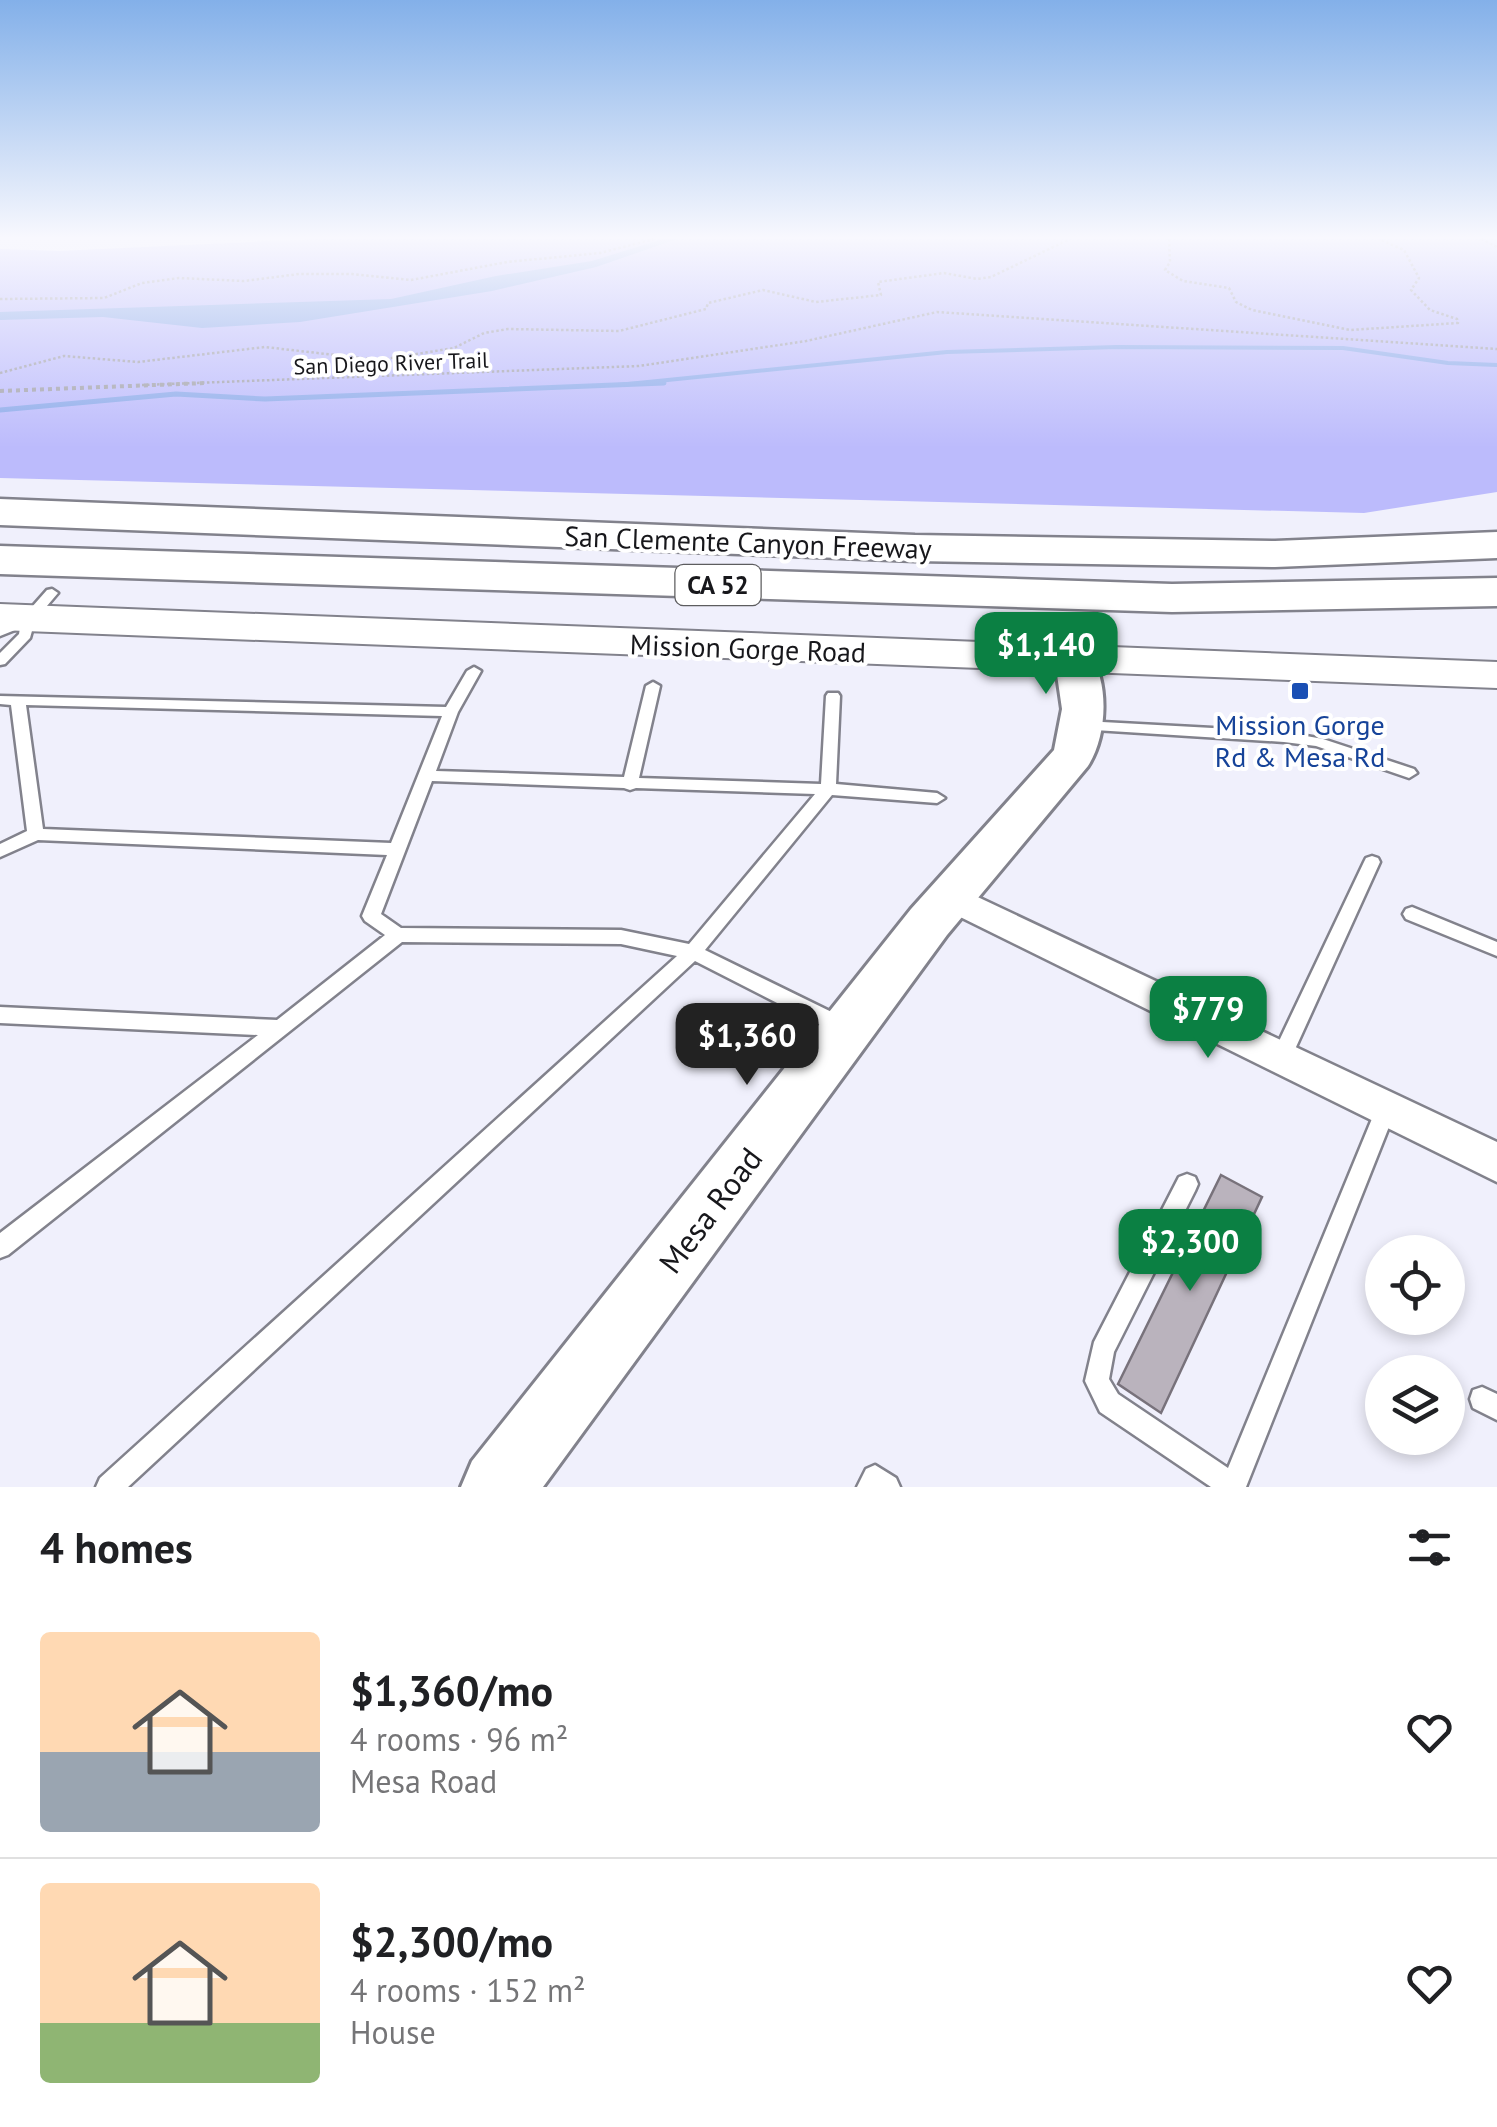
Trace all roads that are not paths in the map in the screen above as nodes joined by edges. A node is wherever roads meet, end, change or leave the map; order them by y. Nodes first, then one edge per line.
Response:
1 (0, 512) edge
2 (1497, 520) edge
3 (1497, 545) edge
4 (1183, 553) junction
5 (0, 560) edge
6 (1497, 592) edge
7 (1343, 598) junction
8 (1497, 610) edge
9 (16, 611) edge
10 (1072, 647) junction
11 (1497, 647) edge
12 (0, 661) edge
13 (474, 672) dead end
14 (1497, 675) edge
15 (653, 686) dead end
16 (833, 696) dead end
17 (9, 700) edge
18 (451, 712) junction
19 (1084, 726) junction
20 (1409, 774) dead end
21 (428, 776) junction
22 (630, 785) junction
23 (828, 788) junction
24 (937, 798) dead end
25 (36, 834) junction
26 (395, 849) junction
27 (0, 850) edge
28 (1372, 862) dead end
29 (950, 896) junction
30 (1412, 914) dead end
31 (398, 935) junction
32 (1497, 949) edge
33 (693, 952) junction
34 (0, 1015) edge
35 (281, 1028) junction
36 (847, 1029) junction
37 (1281, 1058) junction
38 (1386, 1109) junction
39 (1497, 1163) edge
40 (1187, 1184) dead end
41 (0, 1246) edge
42 (109, 1487) edge
43 (498, 1487) edge

1 - 4 highway, San Clemente Canyon Freeway / CA 52
2 - 4 highway
3 - 4 highway, San Clemente Canyon Freeway / CA 52
5 - 7 highway, San Clemente Canyon Freeway / CA 52
6 - 7 highway, San Clemente Canyon Freeway / CA 52
7 - 8 highway
9 - 10 main road, Mission Gorge Road
9 - 12 lane
10 - 11 main road, Mission Gorge Road
10 - 14 main road, Mission Gorge Road
10 - 19 street
13 - 18 lane
15 - 22 lane
16 - 23 lane
17 - 18 lane
17 - 25 lane
18 - 21 lane
19 - 20 lane
19 - 29 street, Mesa Road
21 - 22 lane
21 - 26 lane
22 - 23 lane
23 - 24 lane
23 - 33 lane
25 - 26 lane
25 - 27 lane
26 - 31 lane
28 - 37 lane
29 - 36 street, Mesa Road
29 - 37 street
30 - 32 lane
31 - 33 lane
31 - 35 lane
33 - 36 lane
33 - 42 lane
34 - 35 lane
35 - 41 lane
36 - 43 street, Mesa Road
37 - 38 street
38 - 39 street
38 - 40 lane

